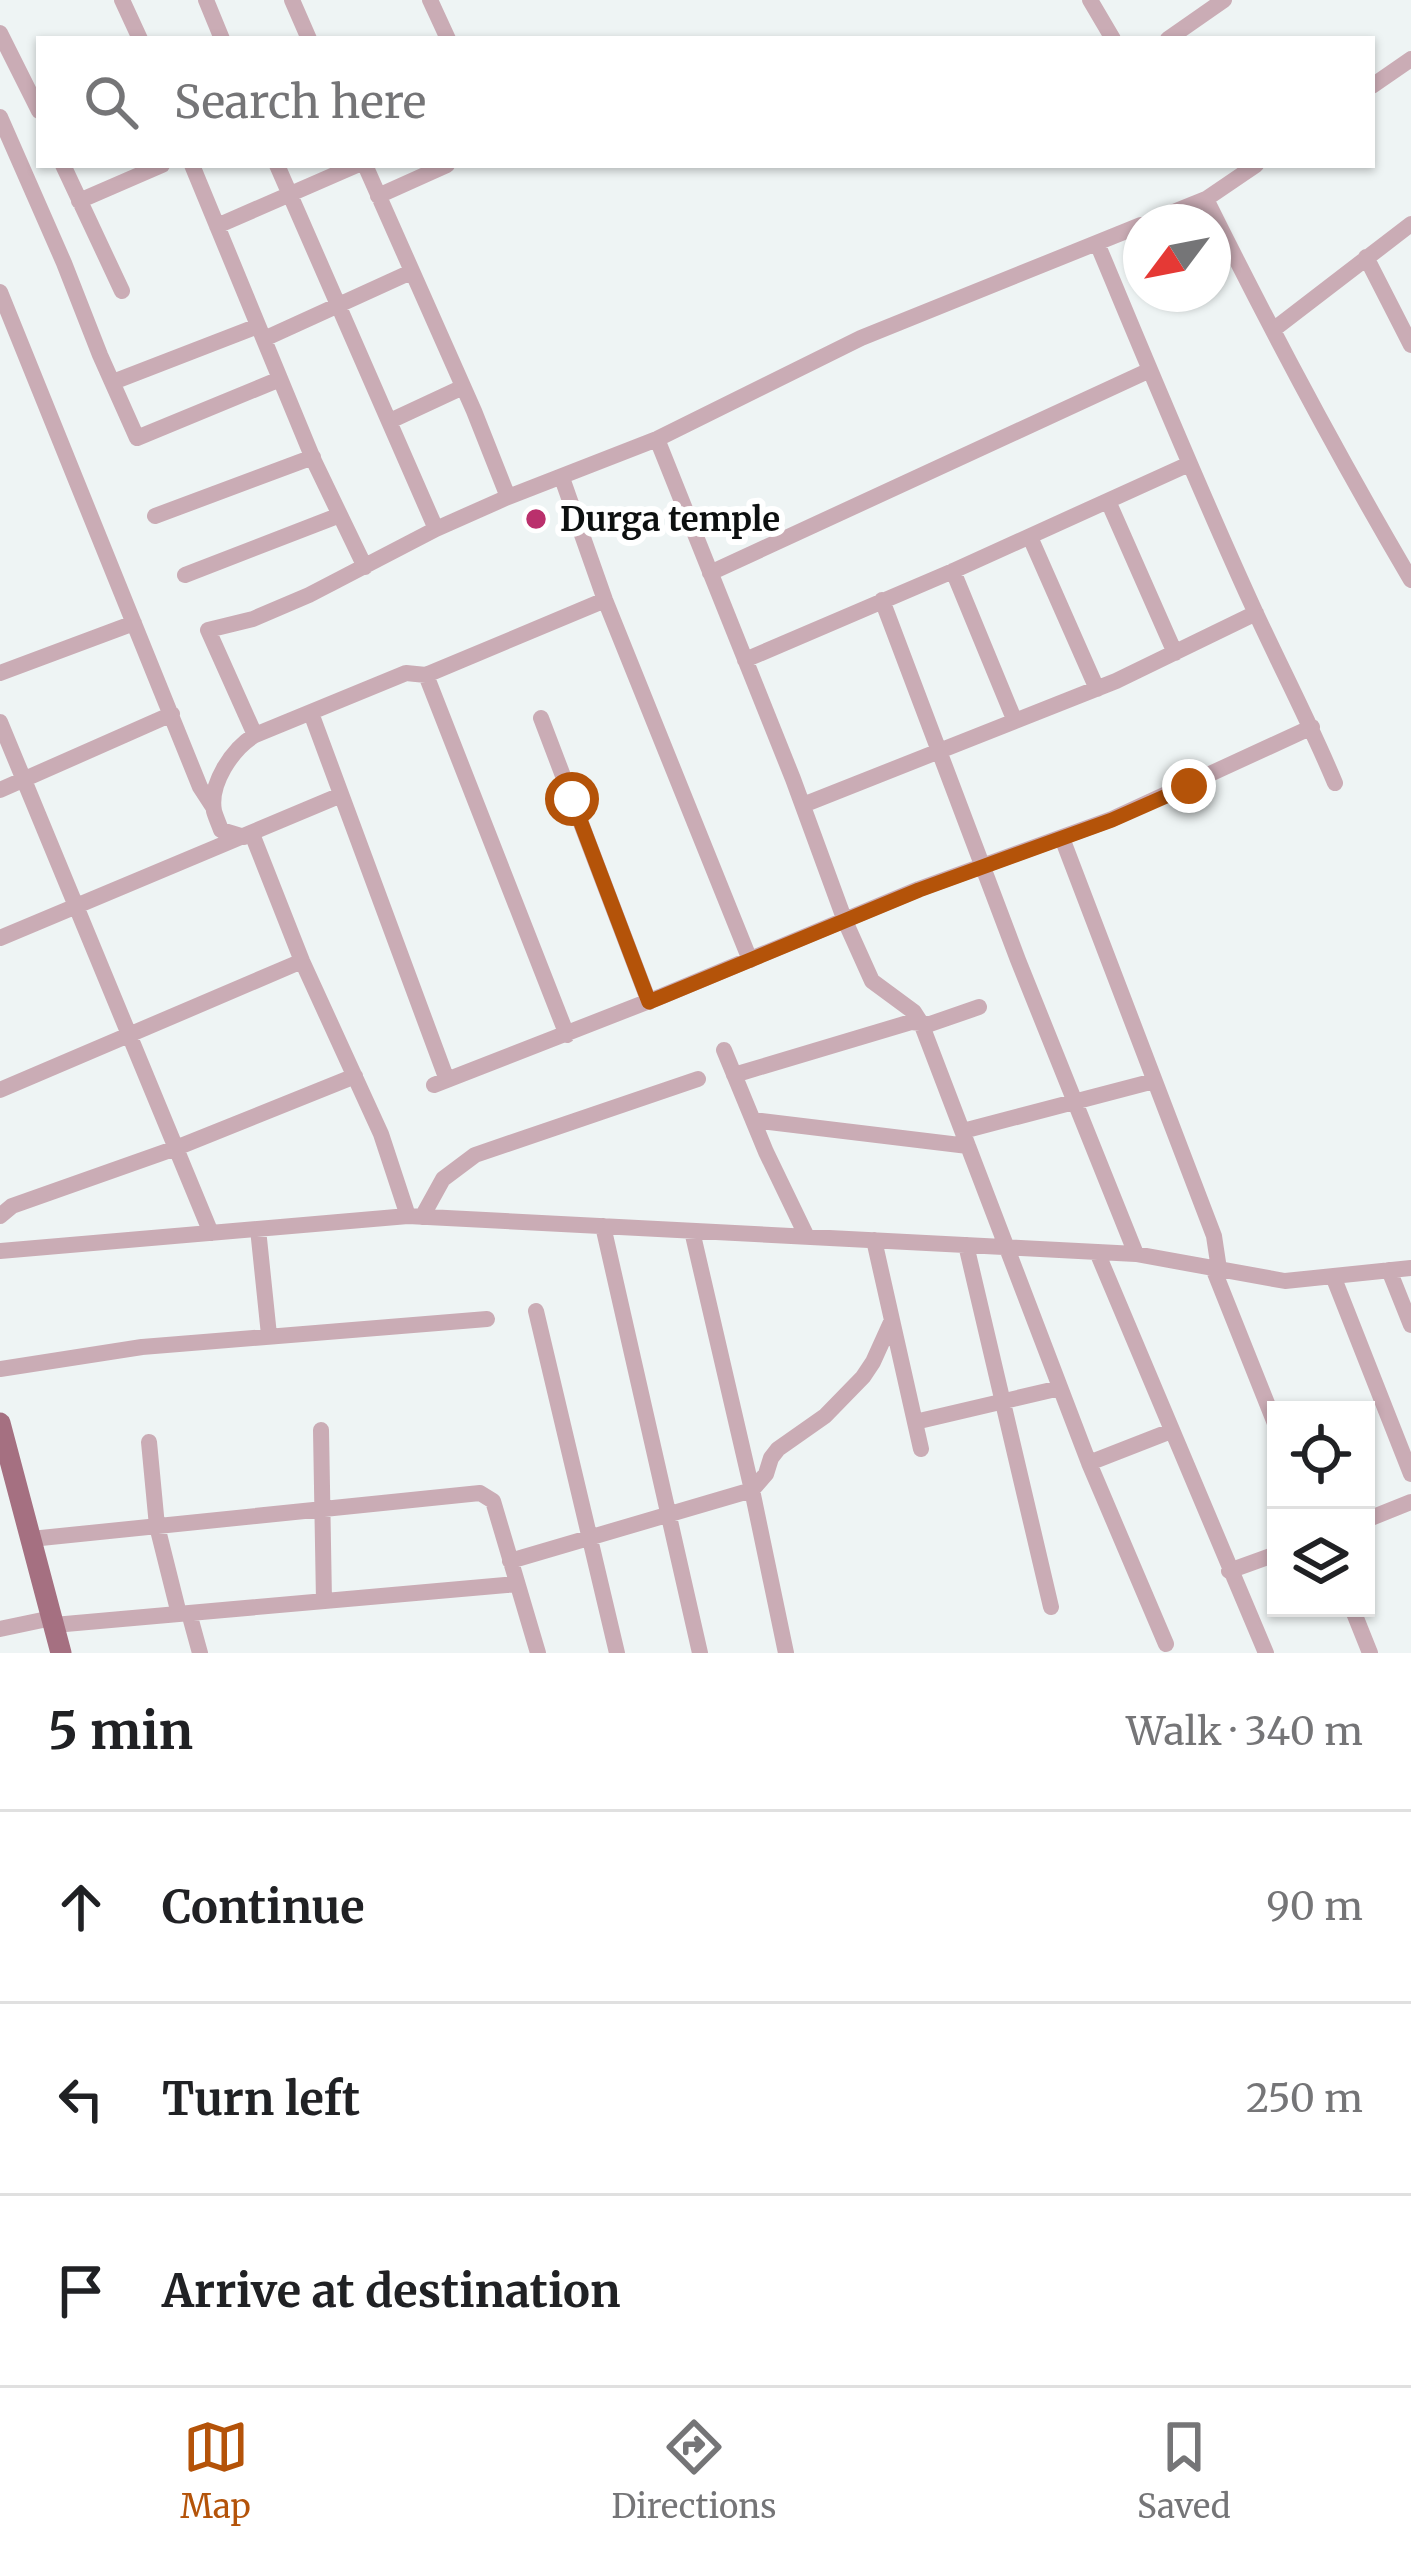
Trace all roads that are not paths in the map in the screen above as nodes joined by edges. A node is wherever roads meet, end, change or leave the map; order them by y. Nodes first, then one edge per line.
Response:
1 (206, 0) edge
2 (292, 0) edge
3 (430, 0) edge
4 (1090, 0) edge
5 (128, 2) edge
6 (1218, 2) edge
7 (0, 34) edge
8 (139, 36) edge
9 (221, 36) edge
10 (308, 36) edge
11 (447, 36) edge
12 (1111, 36) edge
13 (1172, 36) edge
14 (1411, 59) edge
15 (1375, 84) edge
16 (36, 105) edge
17 (0, 117) edge
18 (64, 168) edge
19 (155, 168) edge
20 (193, 168) edge
21 (278, 168) edge
22 (354, 168) edge
23 (363, 168) edge
24 (440, 168) edge
25 (1252, 168) edge
26 (290, 195) junction
27 (378, 196) junction
28 (1206, 199) junction
29 (79, 202) junction
30 (1194, 204) edge
31 (1411, 224) edge
32 (217, 226) junction
33 (1123, 233) edge
34 (1096, 243) junction
35 (1366, 257) junction
36 (411, 272) junction
37 (122, 291) dead end
38 (0, 292) edge
39 (339, 306) junction
40 (1273, 330) junction
41 (261, 333) junction
42 (1411, 343) edge
43 (1150, 370) junction
44 (280, 379) junction
45 (113, 382) junction
46 (463, 387) junction
47 (389, 421) junction
48 (658, 439) junction
49 (313, 457) junction
50 (1189, 464) junction
51 (562, 478) junction
52 (508, 497) junction
53 (1108, 502) junction
54 (340, 515) junction
55 (155, 516) dead end
56 (436, 529) junction
57 (1030, 537) junction
58 (365, 567) junction
59 (953, 572) junction
60 (710, 573) junction
61 (185, 575) dead end
62 (1411, 580) edge
63 (604, 600) junction
64 (882, 600) junction
65 (1256, 614) junction
66 (134, 623) junction
67 (1175, 653) junction
68 (745, 660) junction
69 (0, 673) edge
70 (426, 675) junction
71 (1096, 688) junction
72 (311, 713) junction
73 (172, 714) junction
74 (541, 718) dead end
75 (1014, 719) junction
76 (0, 722) edge
77 (1312, 728) junction
78 (255, 736) junction
79 (938, 750) junction
80 (24, 780) junction
81 (1335, 782) dead end
82 (0, 790) edge
83 (341, 795) junction
84 (802, 805) junction
85 (213, 807) junction
86 (248, 835) junction
87 (1062, 838) junction
88 (982, 867) junction
89 (76, 905) junction
90 (845, 921) junction
91 (0, 938) edge
92 (750, 960) junction
93 (302, 961) junction
94 (649, 1002) junction
95 (979, 1007) dead end
96 (921, 1023) junction
97 (130, 1033) junction
98 (567, 1035) junction
99 (724, 1051) dead end
100 (734, 1075) junction
101 (356, 1076) junction
102 (698, 1079) dead end
103 (1154, 1081) junction
104 (0, 1090) edge
105 (1075, 1100) junction
106 (753, 1120) junction
107 (966, 1138) junction
108 (176, 1148) junction
109 (0, 1216) edge
110 (415, 1217) junction
111 (603, 1226) junction
112 (258, 1229) junction
113 (692, 1231) junction
114 (211, 1233) junction
115 (808, 1237) junction
116 (874, 1240) junction
117 (966, 1245) junction
118 (1005, 1247) junction
119 (0, 1251) edge
120 (1097, 1252) junction
121 (1136, 1254) junction
122 (1411, 1268) edge
123 (1216, 1269) junction
124 (1388, 1270) junction
125 (1333, 1276) junction
126 (536, 1311) dead end
127 (487, 1318) dead end
128 (892, 1320) junction
129 (1411, 1324) edge
130 (269, 1335) junction
131 (0, 1369) edge
132 (1060, 1388) junction
133 (1267, 1402) edge
134 (1003, 1403) junction
135 (915, 1422) junction
136 (0, 1423) edge
137 (321, 1430) dead end
138 (1172, 1431) junction
139 (149, 1442) dead end
140 (921, 1449) dead end
141 (1089, 1463) junction
142 (1411, 1474) edge
143 (752, 1490) junction
144 (1411, 1502) edge
145 (323, 1509) junction
146 (669, 1514) junction
147 (1375, 1516) edge
148 (157, 1526) junction
149 (589, 1536) junction
150 (31, 1539) junction
151 (1267, 1557) edge
152 (510, 1561) junction
153 (1229, 1571) junction
154 (517, 1584) junction
155 (324, 1601) junction
156 (1051, 1607) dead end
157 (184, 1614) junction
158 (1356, 1617) edge
159 (53, 1622) junction
160 (0, 1629) edge
161 (1166, 1644) dead end
162 (61, 1653) edge
163 (200, 1653) edge
164 (538, 1653) edge
165 (617, 1653) edge
166 (700, 1653) edge
167 (786, 1653) edge
168 (1266, 1653) edge
169 (1370, 1653) edge

1 - 9 street
2 - 10 street
3 - 11 street
4 - 12 street
5 - 8 street
6 - 13 street
7 - 16 street
14 - 15 street
17 - 45 street
18 - 29 street
19 - 29 street
20 - 32 street
21 - 26 street
22 - 26 street
23 - 27 street
24 - 27 street
25 - 28 street
26 - 32 street
26 - 39 street
27 - 36 street
28 - 30 street
28 - 40 street
29 - 37 street
31 - 35 street
32 - 41 street
33 - 34 street
34 - 43 street
34 - 48 street
35 - 40 street
35 - 42 street
36 - 39 street
36 - 46 street
38 - 66 street
39 - 41 street
39 - 47 street
40 - 62 street
41 - 44 street
41 - 45 street
43 - 50 street
43 - 60 street
44 - 45 street
44 - 49 street
46 - 47 street
46 - 52 street
47 - 56 street
48 - 51 street
48 - 60 street
49 - 54 street
49 - 55 street
50 - 53 street
50 - 65 street
51 - 52 street
51 - 63 street
52 - 56 street
53 - 57 street
53 - 67 street
54 - 58 street
54 - 61 street
56 - 58 street
57 - 59 street
57 - 71 street
58 - 78 street
59 - 64 street
59 - 75 street
60 - 68 street
63 - 70 street
63 - 92 street
64 - 68 street
64 - 79 street
65 - 67 street
65 - 77 street
66 - 69 street
66 - 73 street
67 - 71 street
68 - 84 street
70 - 72 street
70 - 98 street
71 - 75 street
72 - 78 street
72 - 83 street
73 - 80 street
73 - 85 street
74 - 94 street
75 - 79 street
76 - 80 street
77 - 81 street
77 - 87 street
78 - 85 street
79 - 84 street
79 - 88 street
80 - 82 street
80 - 89 street
83 - 86 street
83 - 98 street
84 - 90 street
85 - 86 street
86 - 89 street
86 - 93 street
87 - 88 street
87 - 103 street
88 - 90 street
88 - 105 street
89 - 91 street
89 - 97 street
90 - 92 street
90 - 96 street
92 - 94 street
93 - 97 street
93 - 101 street
94 - 98 street
95 - 96 street
96 - 100 street
96 - 107 street
97 - 104 street
97 - 108 street
99 - 100 street
100 - 106 street
101 - 108 street
101 - 110 street
102 - 110 street
103 - 105 street
103 - 123 street
105 - 107 street
105 - 121 street
106 - 107 street
106 - 115 street
107 - 118 street
108 - 109 street
108 - 114 street
110 - 111 street
110 - 112 street
111 - 113 street
111 - 146 street
112 - 114 street
112 - 130 street
113 - 115 street
113 - 143 street
114 - 119 street
115 - 116 street
116 - 117 street
116 - 128 street
117 - 118 street
117 - 134 street
118 - 120 street
118 - 132 street
120 - 121 street
120 - 138 street
121 - 123 street
122 - 124 street
123 - 125 street
123 - 133 street
124 - 125 street
124 - 129 street
125 - 142 street
126 - 149 street
127 - 130 street
128 - 135 street
128 - 143 street
130 - 131 street
132 - 134 street
132 - 141 street
134 - 135 street
134 - 156 street
135 - 140 street
136 - 150 main road
137 - 145 street
138 - 141 street
138 - 153 street
139 - 148 street
141 - 161 street
143 - 146 street
143 - 167 street
144 - 147 street
145 - 148 street
145 - 152 street
145 - 155 street
146 - 149 street
146 - 166 street
148 - 150 street
148 - 157 street
149 - 152 street
149 - 165 street
150 - 159 main road
151 - 153 street
152 - 154 street
153 - 168 street
154 - 155 street
154 - 164 street
155 - 157 street
157 - 159 street
157 - 163 street
158 - 169 street
159 - 160 street
159 - 162 main road

